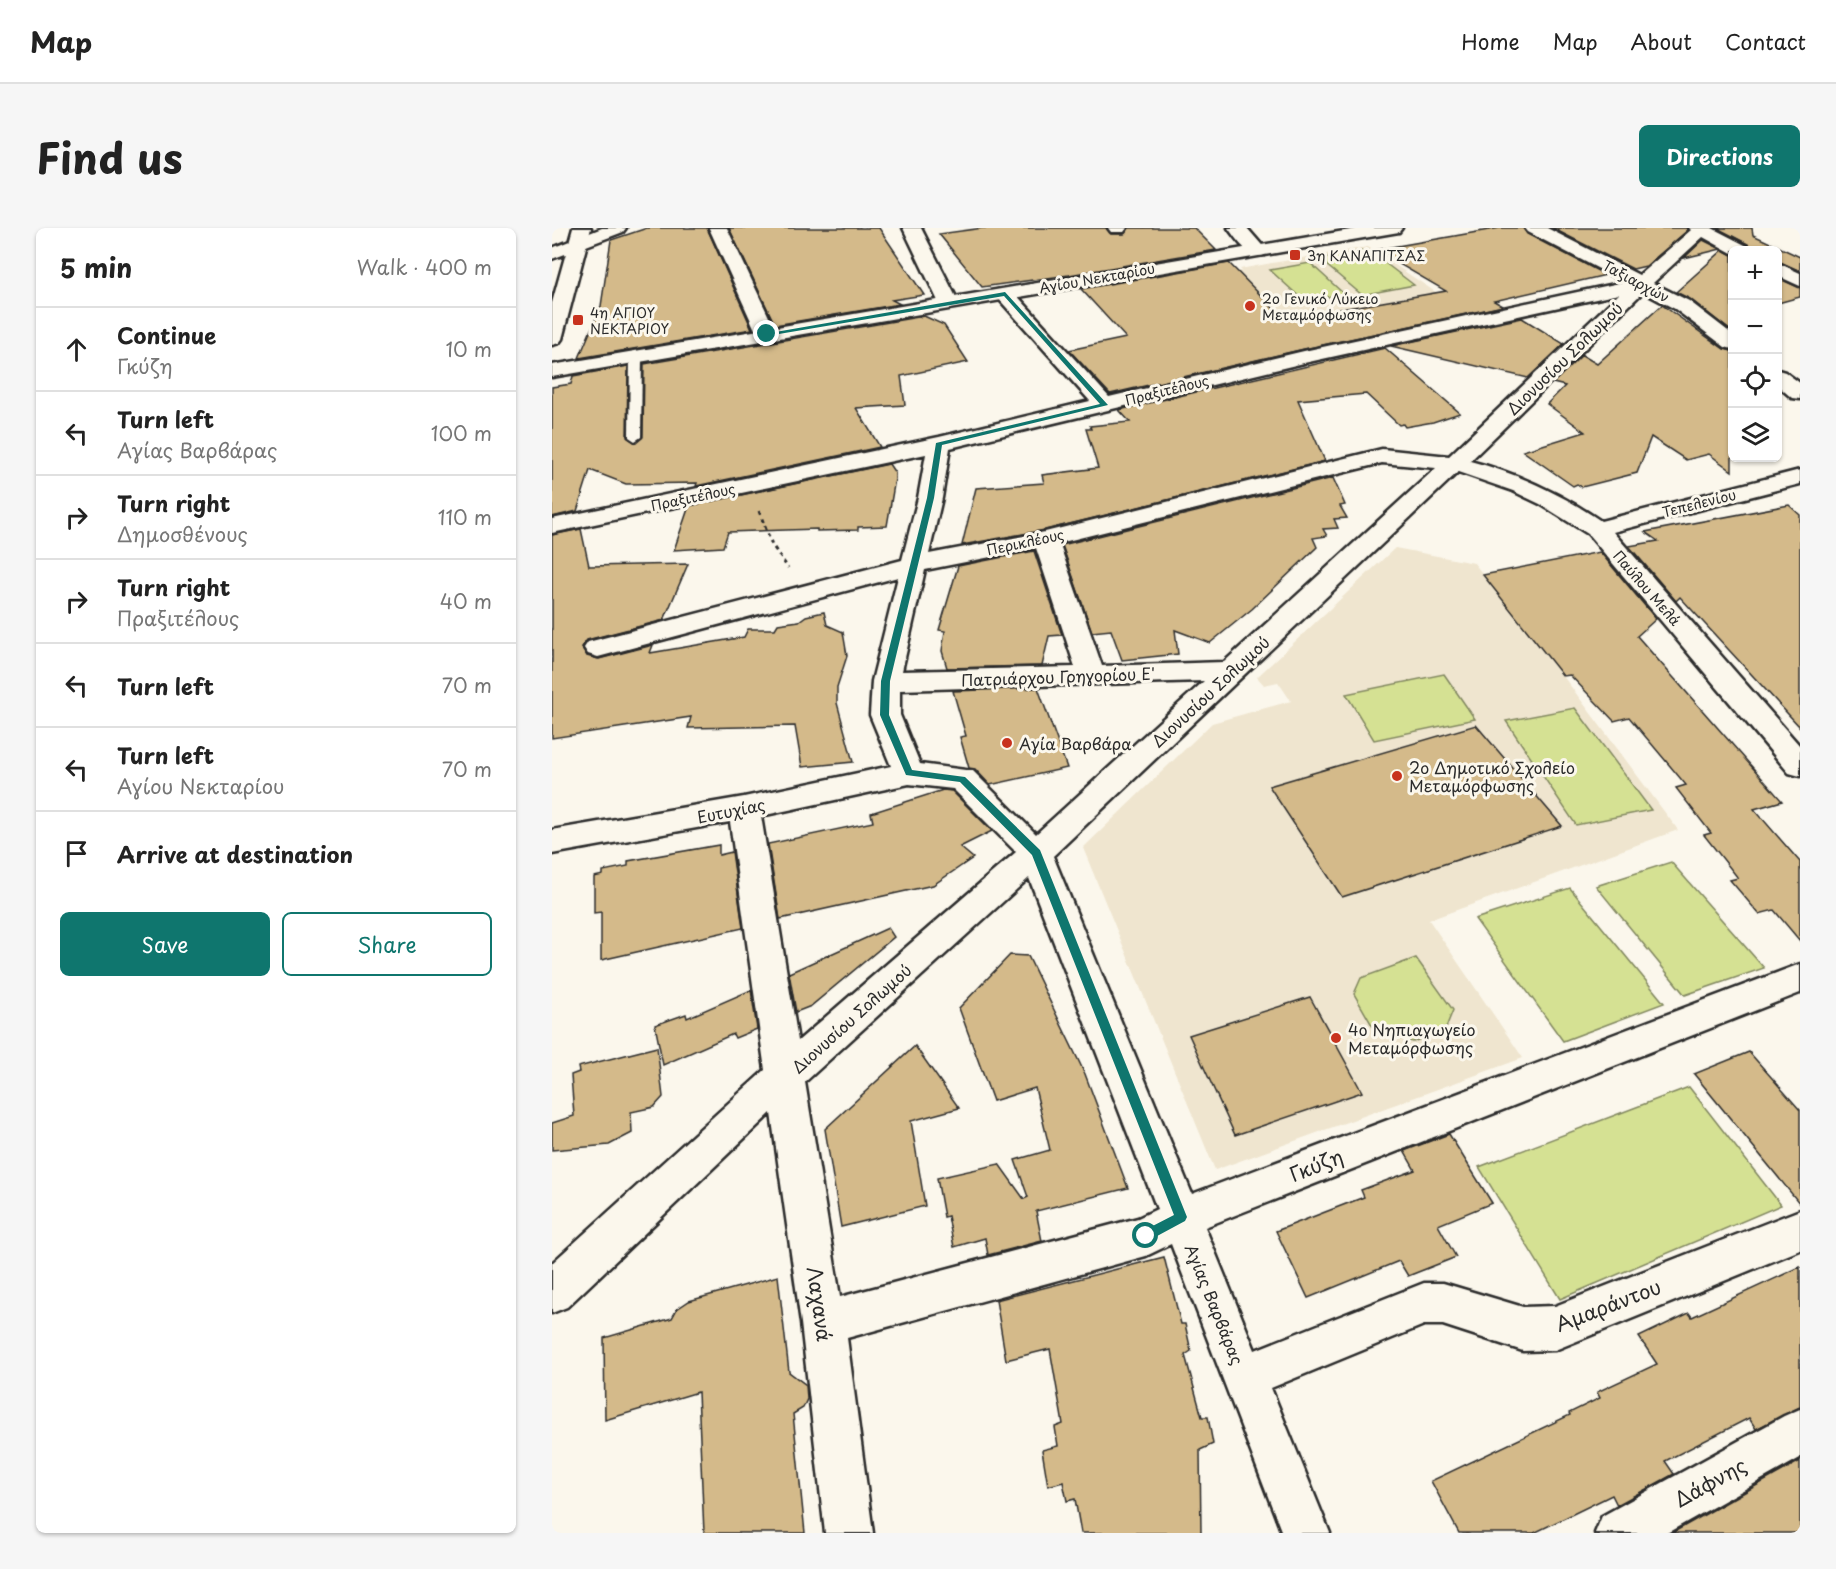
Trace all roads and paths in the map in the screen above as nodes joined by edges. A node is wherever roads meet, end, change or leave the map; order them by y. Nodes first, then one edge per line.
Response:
1 (617, 228) edge
2 (718, 228) edge
3 (912, 228) edge
4 (1237, 228) edge
5 (1393, 228) edge
6 (1534, 228) edge
7 (1701, 229) edge
8 (580, 236) edge
9 (1733, 246) edge
10 (1258, 251) junction
11 (552, 254) edge
12 (1782, 271) edge
13 (1800, 280) edge
14 (1641, 284) junction
15 (1005, 294) junction
16 (950, 303) junction
17 (767, 334) junction
18 (552, 339) edge
19 (1728, 340) edge
20 (636, 356) junction
21 (552, 371) edge
22 (1782, 379) edge
23 (1800, 393) edge
24 (1105, 405) junction
25 (635, 437) dead end
26 (939, 444) junction
27 (1455, 463) junction
28 (1800, 477) edge
29 (748, 485) junction
30 (552, 525) edge
31 (1597, 529) junction
32 (1045, 539) junction
33 (913, 565) junction
34 (806, 594) junction
35 (598, 648) dead end
36 (1231, 671) junction
37 (1091, 674) junction
38 (886, 681) junction
39 (1800, 766) edge
40 (909, 773) junction
41 (744, 808) junction
42 (552, 842) edge
43 (1036, 853) junction
44 (1800, 978) edge
45 (785, 1076) junction
46 (1181, 1217) junction
47 (1800, 1230) edge
48 (552, 1292) edge
49 (823, 1323) junction
50 (1244, 1377) junction
51 (1800, 1432) edge
52 (849, 1533) edge
53 (1306, 1533) edge
54 (1619, 1533) edge

1 - 8 street
2 - 17 street
3 - 16 street
4 - 10 street
5 - 10 street, Αγίου Νεκταρίου
6 - 14 street, Ταξιαρχών
7 - 9 street
7 - 14 street, Διονυσίου Σολωμού
8 - 11 street
8 - 18 street
10 - 15 street, Αγίου Νεκταρίου
12 - 13 street
14 - 19 street, Ταξιαρχών
14 - 24 street, Πραξιτέλους
14 - 27 street, Διονυσίου Σολωμού
15 - 16 street, Αγίου Νεκταρίου
15 - 24 street
16 - 17 street, Αγίου Νεκταρίου
17 - 20 street, Αγίου Νεκταρίου
20 - 21 street, Αγίου Νεκταρίου
20 - 25 lane
22 - 23 street
24 - 26 street, Πραξιτέλους
26 - 29 street, Πραξιτέλους
26 - 33 street
27 - 31 street, Παύλου Μελά
27 - 32 street, Περικλέους
27 - 36 street, Διονυσίου Σολωμού
28 - 31 street, Τεπελενίου
29 - 30 street, Πραξιτέλους
29 - 34 path
31 - 39 street, Παύλου Μελά
32 - 33 street, Περικλέους
32 - 37 street
33 - 34 street, Περικλέους
33 - 38 street
34 - 35 street, Περικλέους
36 - 37 street, Πατριάρχου Γρηγορίου Ε'
36 - 43 street, Διονυσίου Σολωμού
37 - 38 street, Πατριάρχου Γρηγορίου Ε'
38 - 40 street
40 - 41 street, Ευτυχίας
40 - 43 street, Αγίας Βαρβάρας
41 - 42 street, Ευτυχίας
41 - 45 street, Λαχανά
43 - 45 street, Διονυσίου Σολωμού
43 - 46 street, Αγίας Βαρβάρας
44 - 46 street, Γκύζη
45 - 48 street, Διονυσίου Σολωμού
45 - 49 street, Λαχανά
46 - 49 street, Γκύζη
46 - 50 street, Αγίας Βαρβάρας
47 - 50 street, Αμαράντου
49 - 52 street, Λαχανά
50 - 53 street, Αγίας Βαρβάρας
51 - 54 street, Δάφνης

